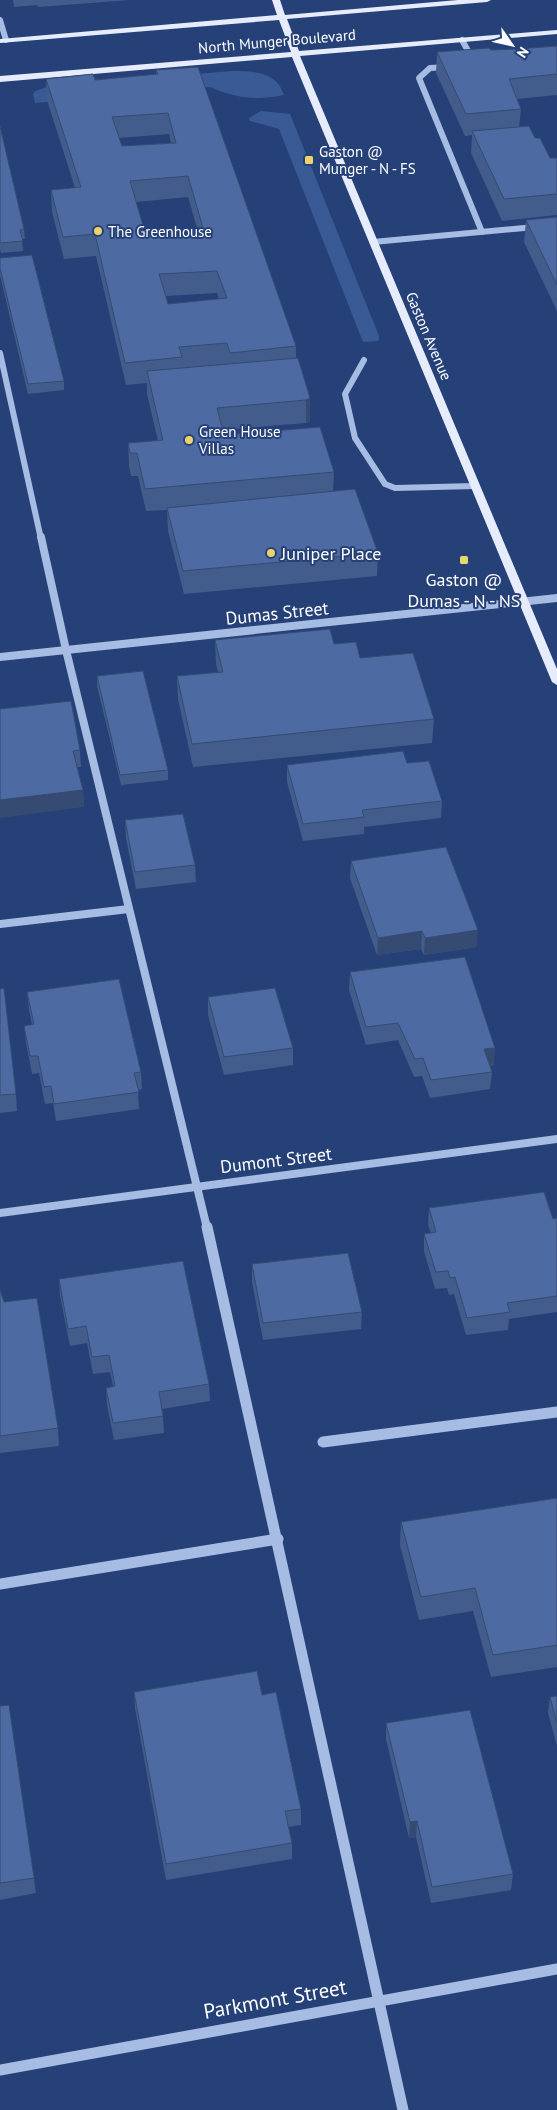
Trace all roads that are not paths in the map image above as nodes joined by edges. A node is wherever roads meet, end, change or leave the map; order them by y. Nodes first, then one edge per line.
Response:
1 (276, 0) edge
2 (487, 0) edge
3 (283, 18) junction
4 (0, 20) edge
5 (557, 32) edge
6 (462, 40) junction
7 (3, 41) edge
8 (295, 53) junction
9 (467, 65) edge
10 (458, 66) edge
11 (0, 78) edge
12 (557, 225) edge
13 (482, 232) junction
14 (373, 242) junction
15 (0, 353) edge
16 (364, 360) dead end
17 (475, 486) junction
18 (557, 598) edge
19 (524, 602) junction
20 (66, 650) junction
21 (0, 657) edge
22 (557, 682) edge
23 (128, 910) junction
24 (0, 924) edge
25 (557, 1139) edge
26 (198, 1186) junction
27 (0, 1212) edge
28 (557, 1412) edge
29 (323, 1442) dead end
30 (278, 1539) junction
31 (0, 1584) edge
32 (557, 1969) edge
33 (378, 2001) junction
34 (0, 2070) edge
35 (403, 2110) edge

1 - 3 main road, Gaston Avenue
2 - 3 main road, North Munger Boulevard
3 - 7 main road, North Munger Boulevard
3 - 8 main road, Gaston Avenue
4 - 7 lane
5 - 6 main road, North Munger Boulevard
6 - 8 main road, North Munger Boulevard
6 - 9 street
8 - 11 main road, North Munger Boulevard
8 - 14 main road, Gaston Avenue
10 - 13 street
12 - 13 street
13 - 14 street
14 - 17 main road, Gaston Avenue
15 - 20 street
16 - 17 street
17 - 19 main road, Gaston Avenue
18 - 19 street, Dumas Street
19 - 20 street, Dumas Street
19 - 22 main road, Gaston Avenue
20 - 21 street, Dumas Street
20 - 23 street
23 - 24 street
23 - 26 street
25 - 26 street, Dumont Street
26 - 27 street, Dumont Street
26 - 30 street
28 - 29 street
30 - 31 street
30 - 33 street
32 - 33 street, Parkmont Street
33 - 34 street, Parkmont Street
33 - 35 street

